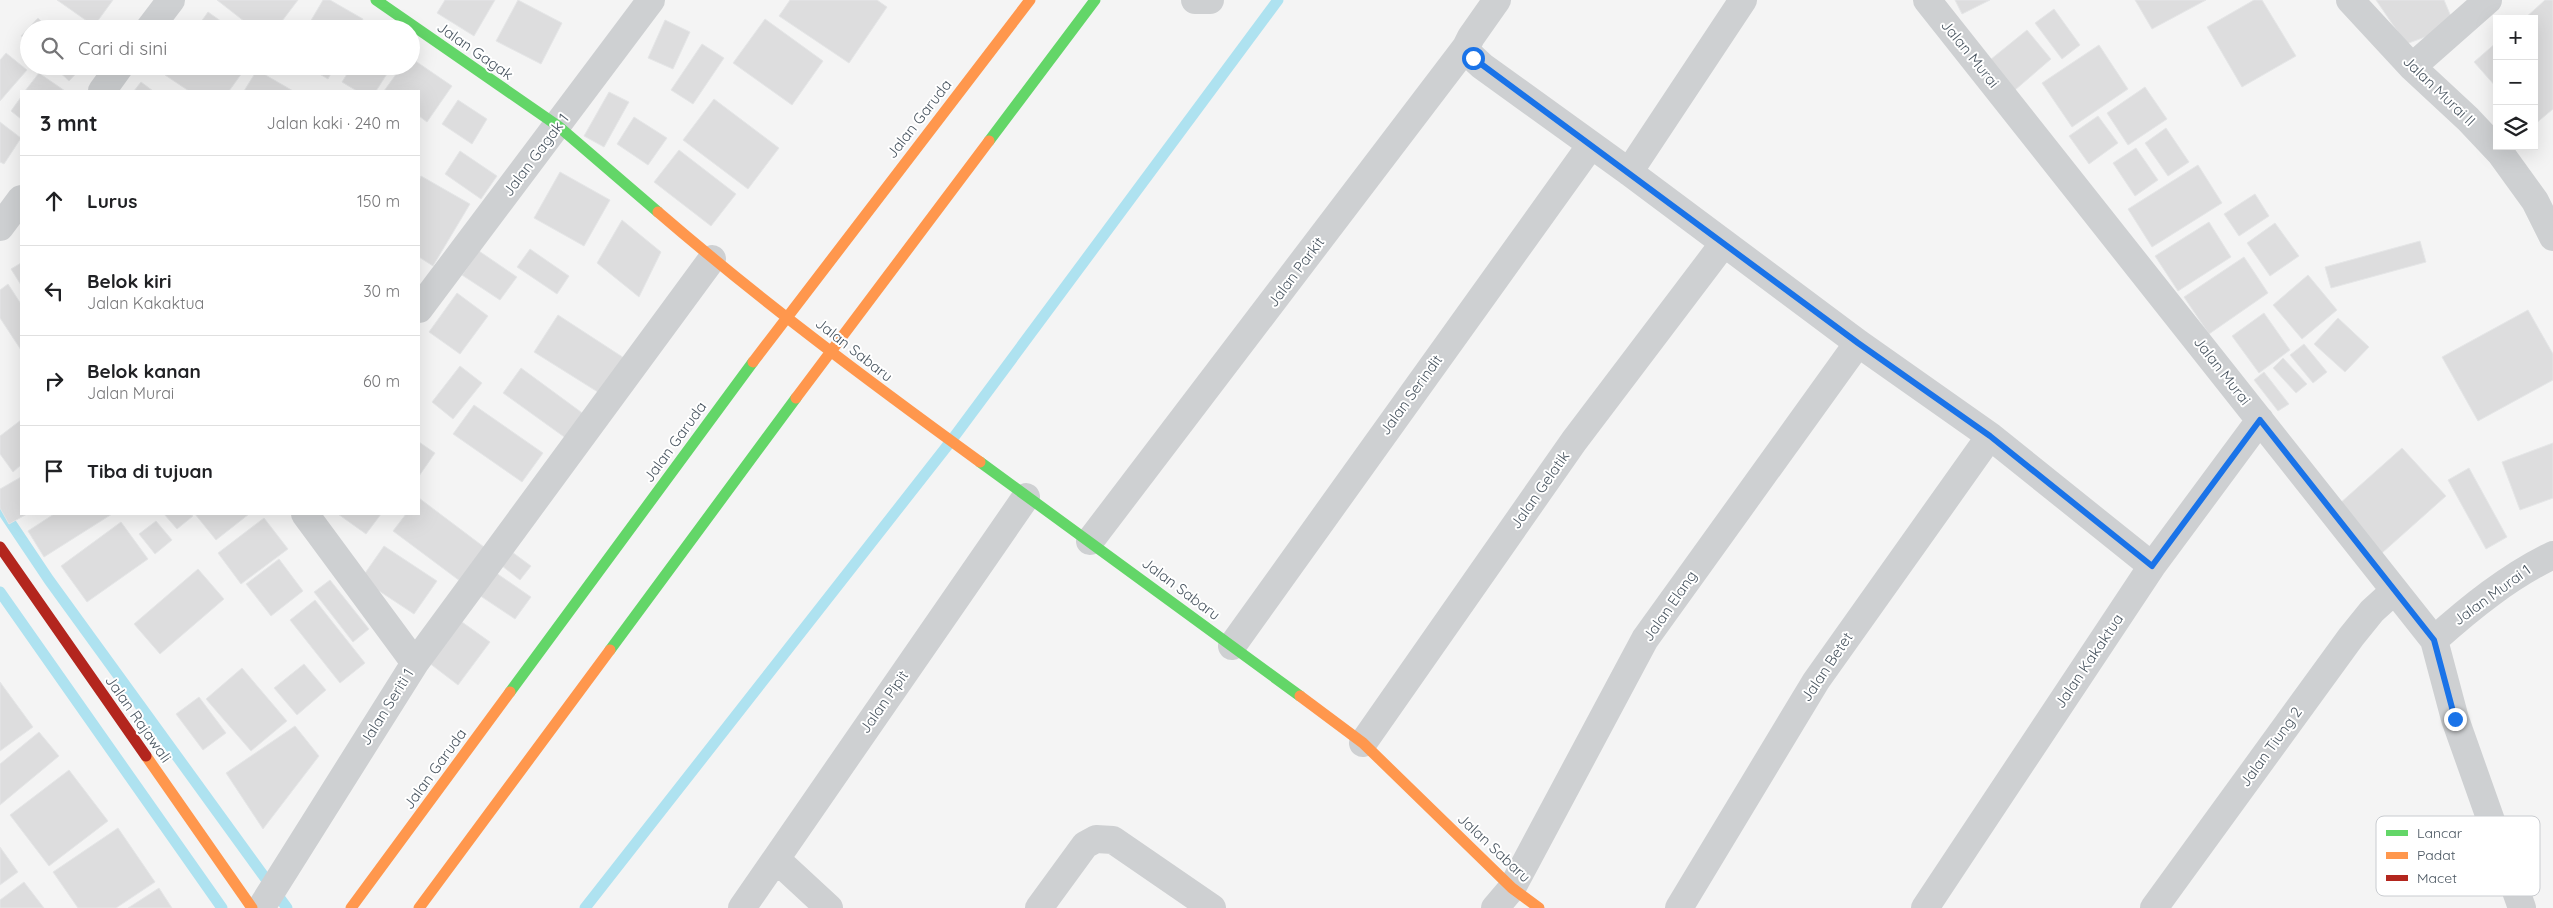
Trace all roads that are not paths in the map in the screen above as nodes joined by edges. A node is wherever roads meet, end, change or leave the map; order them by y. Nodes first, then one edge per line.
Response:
1 (171, 0) edge
2 (376, 0) edge
3 (651, 0) edge
4 (1030, 0) edge
5 (1095, 0) edge
6 (1195, 0) edge
7 (1210, 0) edge
8 (1497, 0) edge
9 (1743, 0) edge
10 (1927, 0) edge
11 (2350, 0) edge
12 (2488, 0) edge
13 (156, 20) edge
14 (405, 20) edge
15 (420, 30) edge
16 (1466, 48) junction
17 (2412, 67) junction
18 (114, 75) edge
19 (103, 90) edge
20 (558, 126) junction
21 (1591, 145) junction
22 (1629, 172) junction
23 (20, 200) edge
24 (0, 227) edge
25 (2553, 237) edge
26 (1724, 244) junction
27 (712, 259) junction
28 (427, 279) edge
29 (420, 305) edge
30 (787, 315) junction
31 (1858, 343) junction
32 (830, 352) junction
33 (2260, 420) junction
34 (1990, 436) junction
35 (1026, 497) junction
36 (306, 515) edge
37 (1090, 541) junction
38 (0, 547) edge
39 (2553, 555) edge
40 (2152, 566) junction
41 (2394, 591) junction
42 (2434, 640) junction
43 (1232, 646) junction
44 (415, 663) junction
45 (1363, 743) junction
46 (2489, 816) edge
47 (776, 859) junction
48 (2518, 896) edge
49 (1504, 898) edge
50 (252, 908) edge
51 (261, 908) edge
52 (351, 908) edge
53 (419, 908) edge
54 (742, 908) edge
55 (829, 908) edge
56 (1039, 908) edge
57 (1212, 908) edge
58 (1539, 908) edge
59 (1679, 908) edge
60 (1925, 908) edge
61 (2154, 908) edge
62 (2522, 908) edge

1 - 13 street
2 - 14 main road, Jalan Gagak
3 - 20 street, Jalan Gagak 1
4 - 30 main road, Jalan Garuda
5 - 32 main road
6 - 7 street
8 - 16 street, Jalan Parkit
9 - 22 street
10 - 33 street, Jalan Murai
11 - 17 street, Jalan Murai II
12 - 17 street
15 - 20 main road, Jalan Gagak
16 - 21 street
16 - 37 street, Jalan Parkit
17 - 25 street, Jalan Murai II
18 - 19 street
20 - 27 main road, Jalan Gagak
20 - 28 street, Jalan Gagak 1
21 - 22 street
21 - 43 street, Jalan Serindit
22 - 26 street
23 - 24 street
26 - 31 street
26 - 45 street, Jalan Gelatik
27 - 30 main road, Jalan Sabaru
27 - 44 street
28 - 29 street, Jalan Gagak 1
30 - 32 main road, Jalan Sabaru
30 - 52 main road, Jalan Garuda
31 - 34 street
31 - 49 street, Jalan Elang
32 - 35 main road, Jalan Sabaru
32 - 53 main road
33 - 40 street, Jalan Kakaktua
33 - 41 street, Jalan Murai
34 - 40 street
34 - 59 street, Jalan Betet
35 - 37 main road, Jalan Sabaru
35 - 47 street, Jalan Pipit
36 - 44 street, Jalan Seriti 1
37 - 43 main road, Jalan Sabaru
38 - 50 main road, Jalan Rajawali
39 - 42 street, Jalan Murai 1
40 - 60 street, Jalan Kakaktua
41 - 42 street, Jalan Murai
41 - 61 street, Jalan Tiung 2
42 - 46 street, Jalan Murai
43 - 45 main road, Jalan Sabaru
44 - 51 street, Jalan Seriti 1
45 - 49 main road, Jalan Sabaru
47 - 54 street, Jalan Pipit
47 - 55 street
48 - 62 street, Jalan Murai
49 - 58 main road, Jalan Sabaru
56 - 57 street

